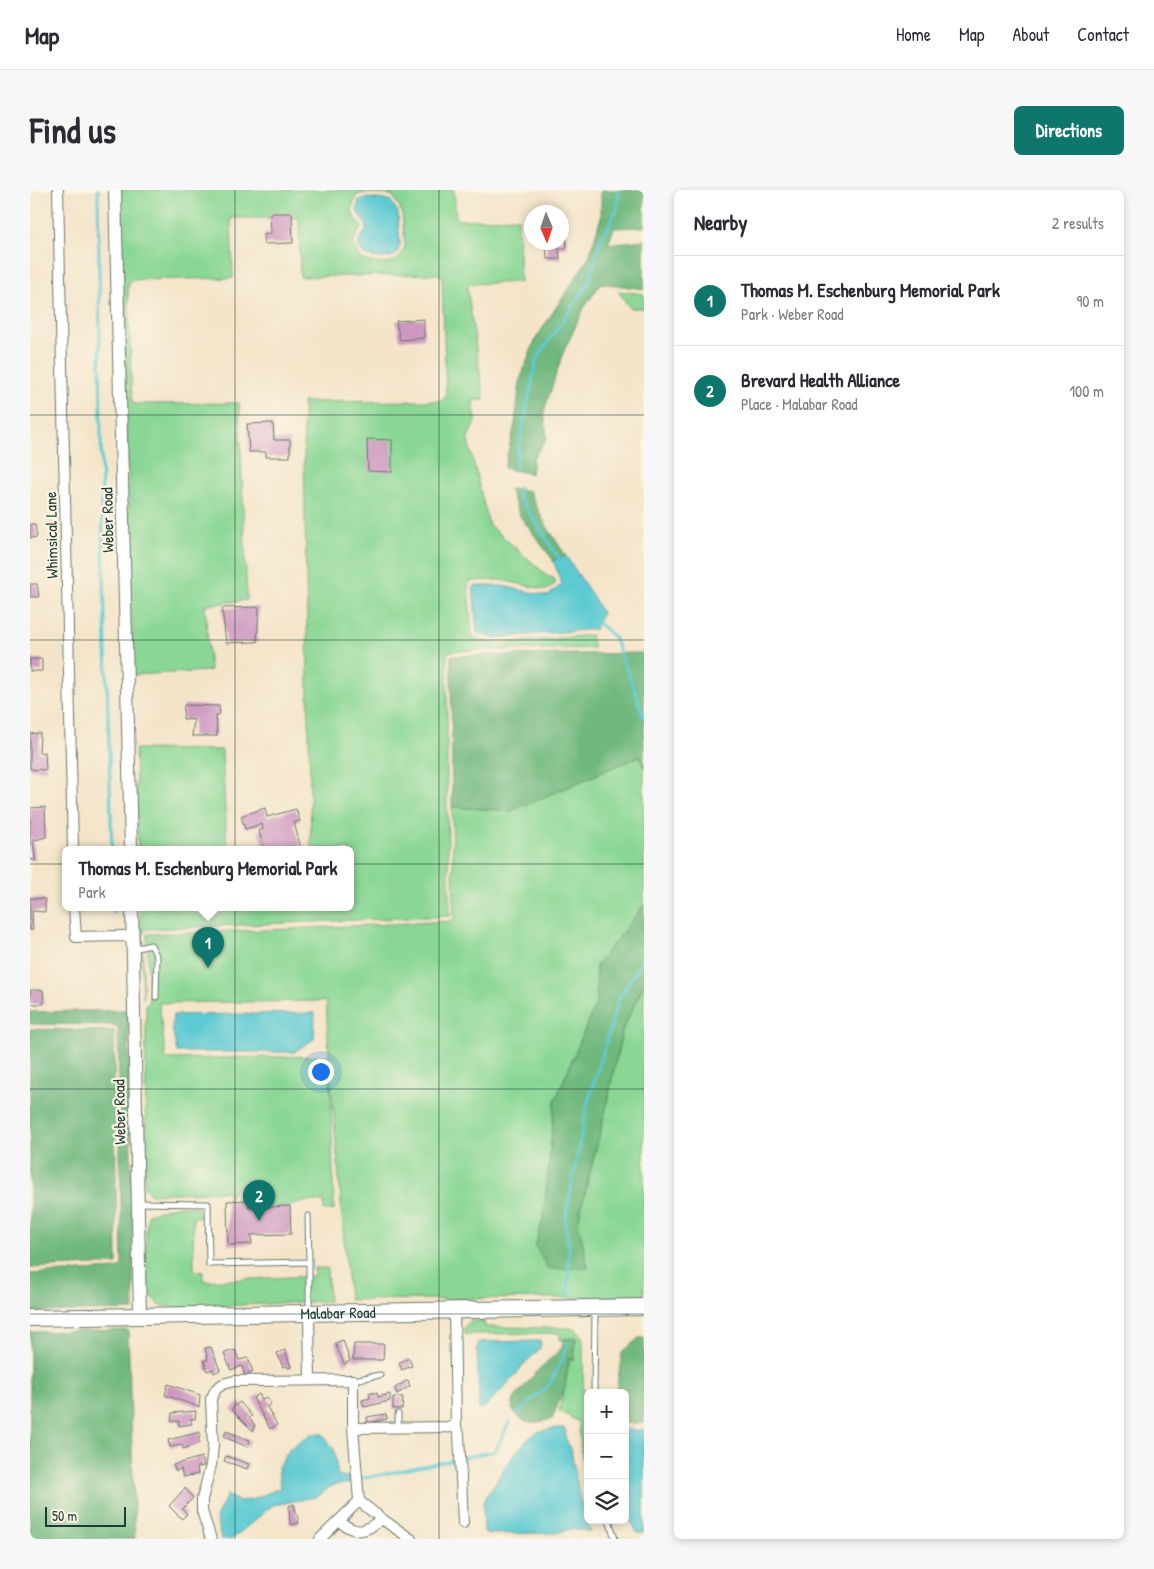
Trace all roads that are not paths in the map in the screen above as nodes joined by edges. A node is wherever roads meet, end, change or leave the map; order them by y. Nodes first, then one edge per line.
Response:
1 (58, 190) edge
2 (115, 190) edge
3 (73, 846) edge
4 (131, 846) edge
5 (74, 911) edge
6 (132, 911) edge
7 (132, 944) junction
8 (156, 997) dead end
9 (138, 1203) junction
10 (308, 1216) dead end
11 (309, 1262) junction
12 (644, 1307) edge
13 (596, 1308) junction
14 (454, 1310) junction
15 (309, 1312) junction
16 (140, 1316) junction
17 (30, 1318) edge
18 (380, 1375) dead end
19 (310, 1380) junction
20 (353, 1380) junction
21 (594, 1389) edge
22 (398, 1414) dead end
23 (456, 1427) junction
24 (353, 1428) junction
25 (398, 1428) junction
26 (359, 1501) junction
27 (382, 1520) junction
28 (338, 1521) junction
29 (463, 1522) dead end
30 (610, 1524) edge
31 (211, 1539) edge
32 (320, 1539) edge
33 (411, 1539) edge
34 (615, 1539) edge

1 - 3 street, Whimsical Lane
2 - 4 street, Weber Road
5 - 7 street
6 - 7 street, Weber Road
7 - 8 lane
7 - 9 street, Weber Road
9 - 11 lane
9 - 16 street, Weber Road
10 - 11 lane
11 - 15 lane
12 - 13 main road, Malabar Road
13 - 14 main road, Malabar Road
13 - 21 lane
14 - 15 main road, Malabar Road
14 - 23 street
15 - 16 main road, Malabar Road
15 - 19 street
16 - 17 main road, Malabar Road
18 - 20 lane
19 - 20 street
19 - 31 street
20 - 24 street
22 - 25 lane
23 - 25 street
23 - 29 street
24 - 25 street
24 - 26 street
26 - 27 street
26 - 28 street
27 - 28 street
27 - 33 street
28 - 32 street
30 - 34 lane

